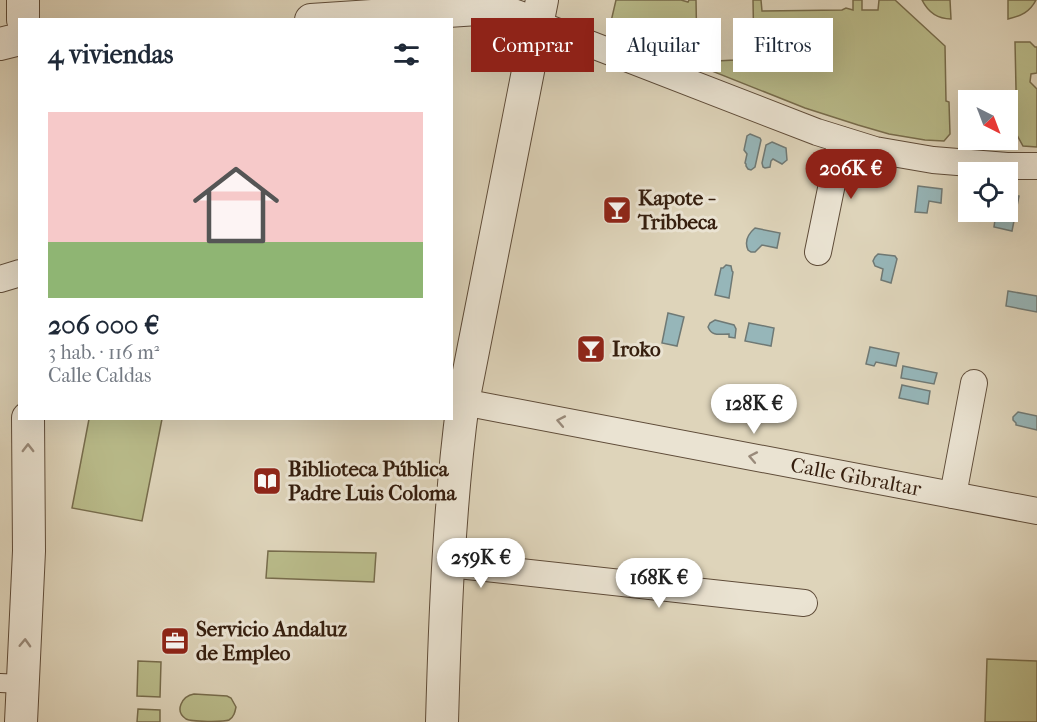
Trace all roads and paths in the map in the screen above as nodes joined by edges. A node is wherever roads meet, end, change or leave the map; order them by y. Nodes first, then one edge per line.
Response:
1 (23, 0) edge
2 (540, 12) edge
3 (23, 18) edge
4 (341, 18) edge
5 (18, 40) edge
6 (0, 44) edge
7 (841, 140) junction
8 (1037, 166) edge
9 (818, 252) dead end
10 (18, 274) edge
11 (0, 279) edge
12 (974, 383) dead end
13 (463, 402) junction
14 (28, 420) edge
15 (953, 495) junction
16 (1037, 511) edge
17 (449, 564) junction
18 (804, 603) dead end
19 (11, 684) edge
20 (21, 722) edge
21 (442, 722) edge

1 - 3 street
2 - 4 street
2 - 7 street
2 - 13 street
5 - 6 street
7 - 8 street
7 - 9 street
10 - 11 street
12 - 15 street
15 -> 13 street, Calle Gibraltar
13 - 17 street
19 -> 14 street
15 - 16 street, Calle Gibraltar
17 - 18 street
17 - 21 street
19 - 20 street

